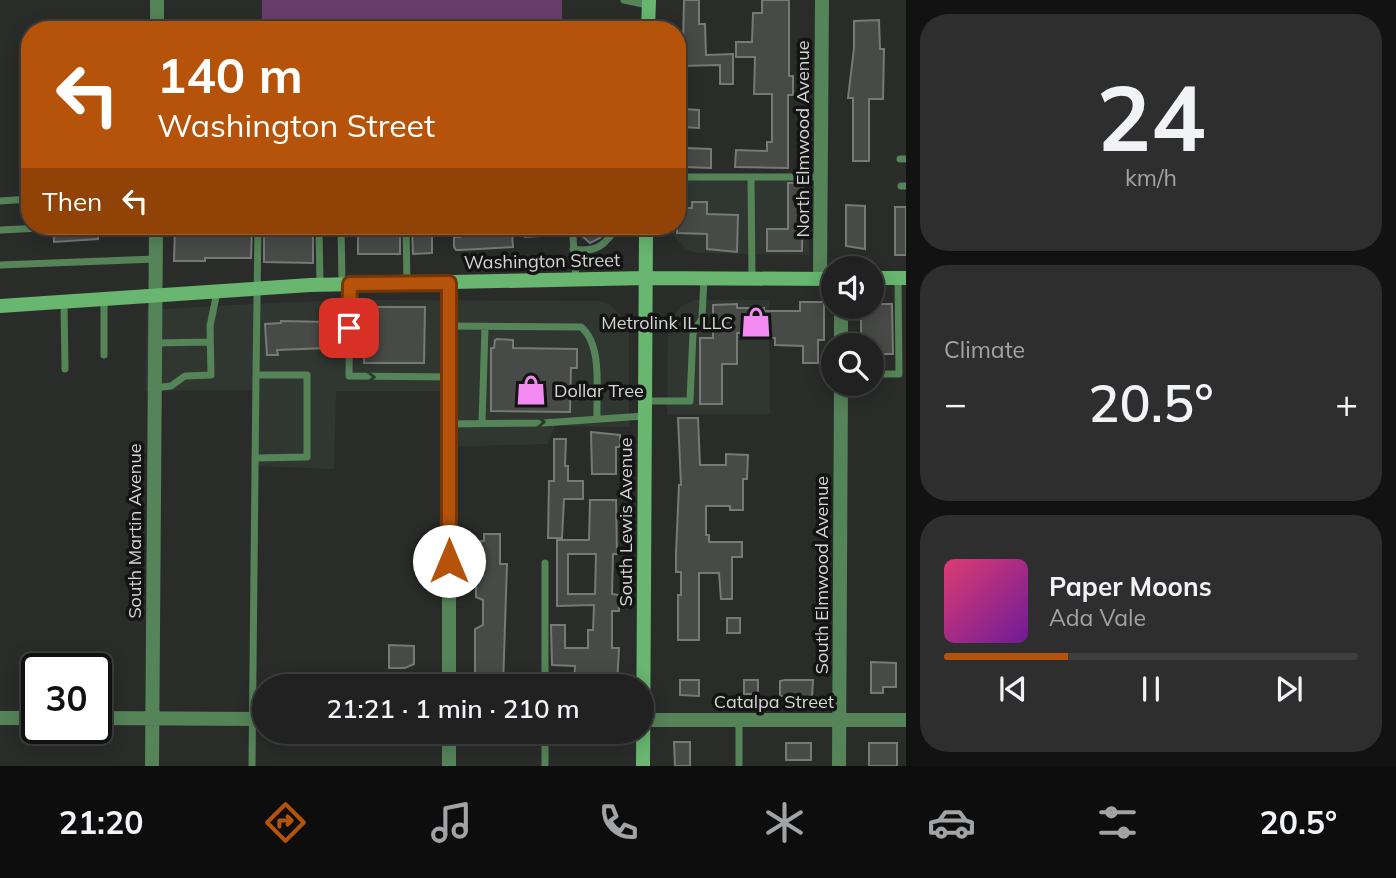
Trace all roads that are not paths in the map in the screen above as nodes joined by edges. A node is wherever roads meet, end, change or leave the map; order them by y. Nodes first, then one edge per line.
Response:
1 (157, 0) edge
2 (624, 0) edge
3 (822, 0) edge
4 (648, 3) edge
5 (157, 21) edge
6 (648, 21) edge
7 (686, 177) edge
8 (751, 177) junction
9 (820, 177) junction
10 (21, 200) edge
11 (0, 201) edge
12 (21, 229) edge
13 (0, 230) edge
14 (156, 235) edge
15 (258, 235) edge
16 (319, 235) edge
17 (342, 235) edge
18 (406, 235) edge
19 (573, 235) edge
20 (610, 235) edge
21 (646, 235) edge
22 (573, 249) junction
23 (825, 256) edge
24 (156, 259) junction
25 (0, 265) edge
26 (646, 278) junction
27 (704, 278) junction
28 (752, 278) junction
29 (884, 278) edge
30 (902, 278) edge
31 (821, 279) edge
32 (576, 280) junction
33 (407, 283) junction
34 (449, 283) junction
35 (346, 284) junction
36 (320, 285) junction
37 (256, 289) junction
38 (217, 291) junction
39 (154, 296) junction
40 (104, 299) junction
41 (64, 302) junction
42 (0, 306) edge
43 (449, 326) junction
44 (485, 327) junction
45 (210, 342) junction
46 (154, 343) junction
47 (104, 355) dead end
48 (65, 369) dead end
49 (884, 374) edge
50 (256, 375) junction
51 (449, 377) junction
52 (154, 388) junction
53 (841, 396) edge
54 (645, 409) junction
55 (597, 419) junction
56 (449, 424) junction
57 (482, 424) junction
58 (256, 458) junction
59 (545, 563) dead end
60 (258, 674) edge
61 (449, 674) edge
62 (545, 674) edge
63 (643, 674) edge
64 (0, 718) edge
65 (21, 718) edge
66 (112, 718) edge
67 (152, 718) junction
68 (252, 719) edge
69 (654, 720) edge
70 (739, 720) junction
71 (839, 720) junction
72 (906, 720) edge
73 (255, 744) edge
74 (449, 744) edge
75 (545, 744) edge
76 (643, 744) edge
77 (152, 766) edge
78 (252, 766) edge
79 (449, 766) edge
80 (544, 766) edge
81 (643, 766) edge
82 (739, 766) edge
83 (839, 766) edge

1 - 5 street
2 - 4 lane
3 - 9 street, North Elmwood Avenue
4 - 6 main road
7 - 8 lane
8 - 9 lane
8 - 28 lane
9 - 23 street, North Elmwood Avenue
10 - 11 lane
12 - 13 lane
14 - 24 street, South Martin Avenue
15 - 37 lane
16 - 36 lane
17 - 35 lane
18 - 33 lane
19 - 22 lane
20 - 22 lane
21 - 26 main road, South Lewis Avenue
22 - 32 lane
24 - 25 lane
24 - 39 street, South Martin Avenue
26 - 27 main road, Washington Street
26 - 32 main road, Washington Street
26 - 54 main road, South Lewis Avenue
27 - 28 main road, Washington Street
27 - 54 lane
28 - 31 main road, Washington Street
29 - 30 main road
30 - 49 lane
32 - 34 main road, Washington Street
33 - 34 main road, Washington Street
33 - 35 main road, Washington Street
34 - 43 street
35 - 36 main road, Washington Street
35 -> 51 lane
36 - 37 main road, Washington Street
37 - 38 main road, Washington Street
37 - 50 lane
38 - 39 main road, Washington Street
38 - 45 lane
39 - 40 main road, Washington Street
39 - 46 street, South Martin Avenue
40 - 41 main road, Washington Street
40 - 47 lane
41 - 42 main road, Washington Street
41 - 48 lane
43 - 44 lane
43 - 51 street
44 - 55 lane
44 - 57 lane
45 - 46 lane
45 - 52 lane
46 - 52 street, South Martin Avenue
50 - 58 lane
50 - 58 lane
51 - 56 street
52 - 67 street, South Martin Avenue
53 - 71 street, South Elmwood Avenue
54 - 55 lane
54 - 63 main road, South Lewis Avenue
57 -> 55 lane
56 - 57 lane
56 - 61 street
58 - 60 lane
59 - 62 lane
64 - 65 street
66 - 67 street
67 - 68 street
67 - 77 street, South Martin Avenue
69 - 70 street, Catalpa Street
70 - 71 street, Catalpa Street
70 - 82 lane
71 - 72 street, Catalpa Street
71 - 83 street, South Elmwood Avenue
73 - 78 lane
74 - 79 street
75 - 80 lane
76 - 81 main road, South Lewis Avenue

